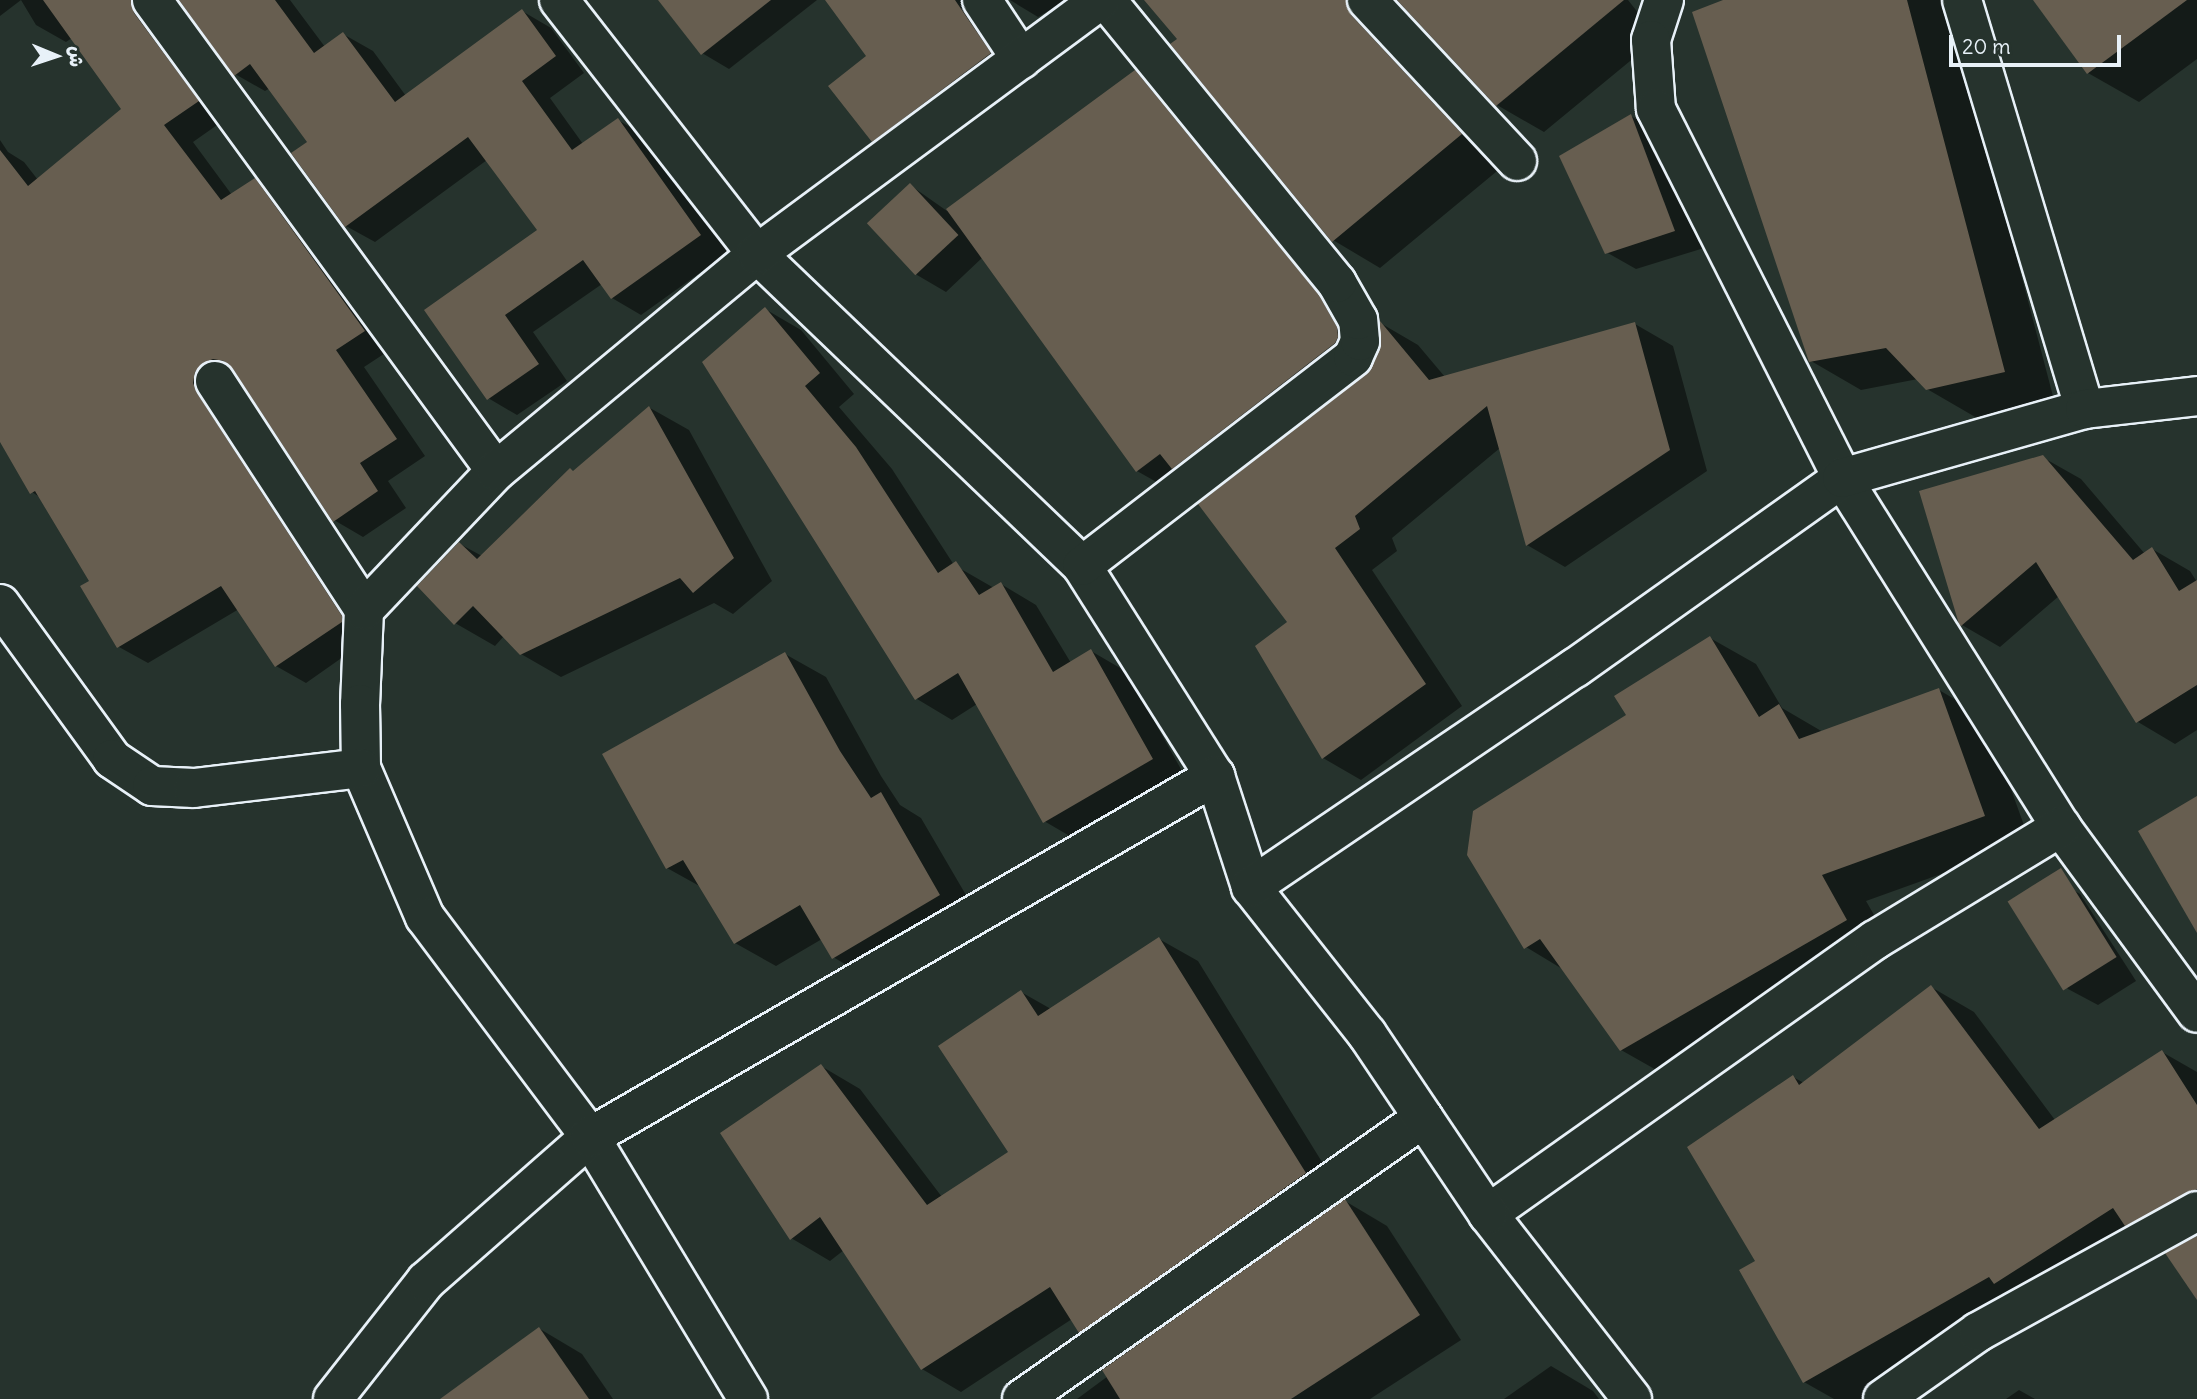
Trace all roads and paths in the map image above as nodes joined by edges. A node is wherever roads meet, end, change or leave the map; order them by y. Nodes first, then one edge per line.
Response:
1 (152, 0) edge
2 (559, 0) edge
3 (982, 0) edge
4 (1100, 0) edge
5 (1107, 0) edge
6 (1367, 0) edge
7 (1664, 0) edge
8 (1962, 0) edge
9 (1021, 59) junction
10 (1517, 161) dead end
11 (757, 254) junction
12 (215, 381) dead end
13 (2197, 396) edge
14 (2085, 409) junction
15 (496, 471) junction
16 (1842, 478) junction
17 (1082, 565) junction
18 (0, 604) edge
19 (364, 610) junction
20 (361, 768) junction
21 (1215, 776) junction
22 (2061, 827) junction
23 (1251, 887) junction
24 (2197, 1013) edge
25 (1423, 1118) junction
26 (590, 1137) junction
27 (2197, 1211) edge
28 (1488, 1214) junction
29 (333, 1399) edge
30 (748, 1399) edge
31 (1022, 1399) edge
32 (1632, 1399) edge
33 (1883, 1399) edge

1 - 15 street
2 - 11 street
3 - 9 street
4 - 9 street
5 - 17 street
6 - 10 street
7 - 16 street
8 - 14 street
9 - 11 street
11 - 15 street
11 - 17 street
12 - 19 street
13 - 14 street
14 - 16 street
15 - 19 street
16 - 22 street
16 - 23 street
17 - 21 street
18 - 20 street
19 - 20 street
20 - 26 street
21 - 23 street
21 - 26 street
22 - 24 street
22 - 28 street
23 - 25 street
25 - 28 street
25 - 31 street
26 - 29 street
26 - 30 street
27 - 33 street
28 - 32 street

